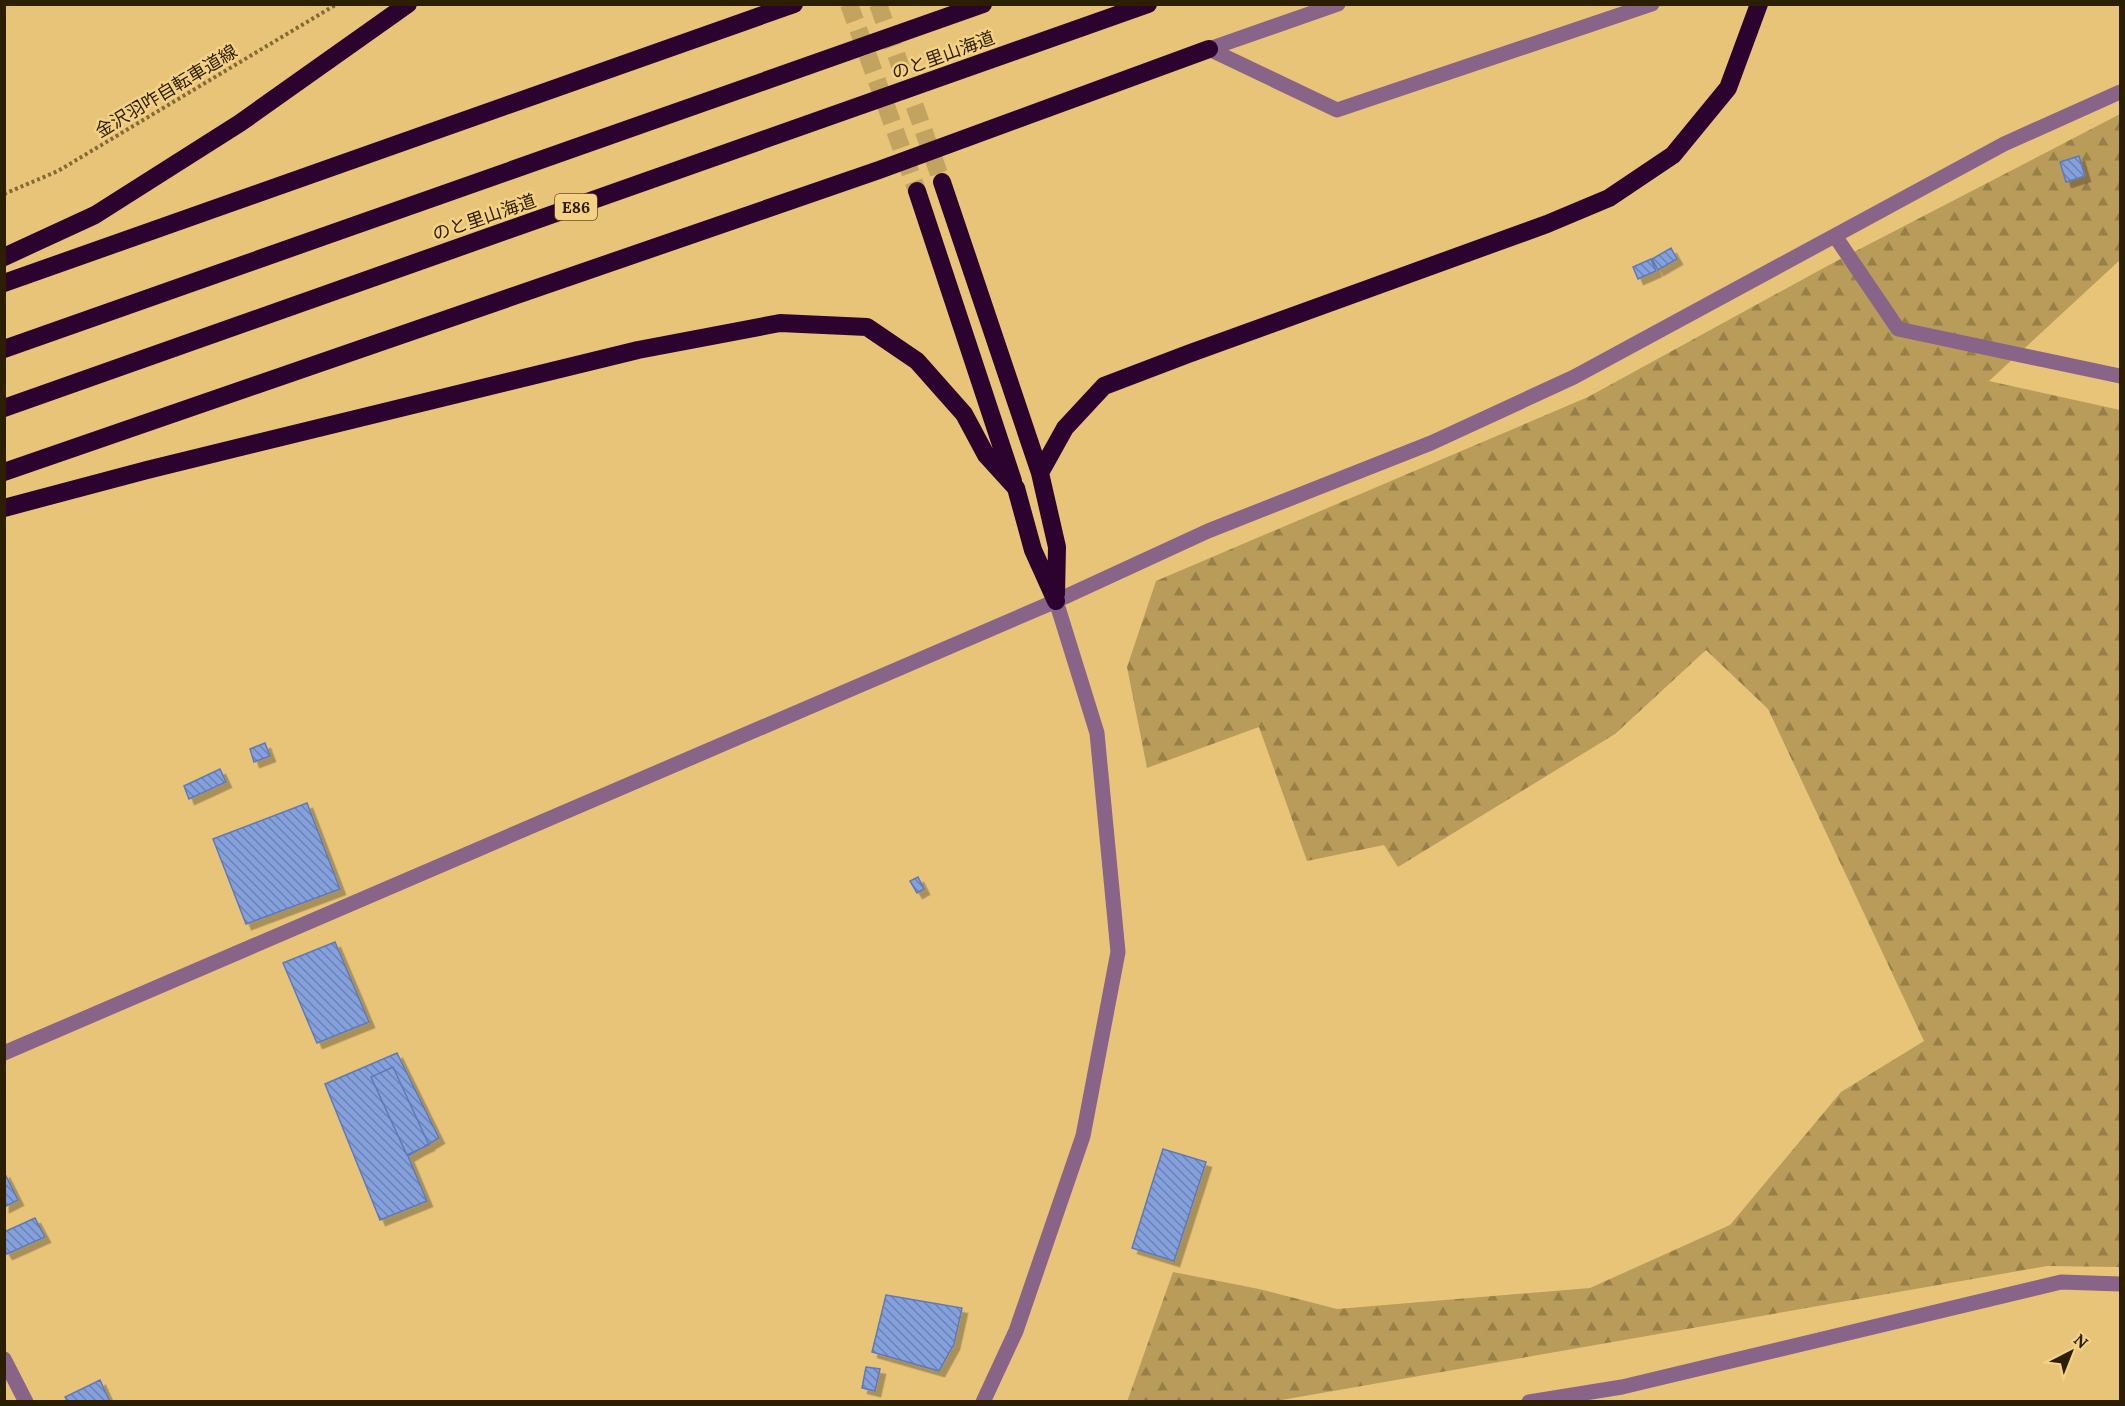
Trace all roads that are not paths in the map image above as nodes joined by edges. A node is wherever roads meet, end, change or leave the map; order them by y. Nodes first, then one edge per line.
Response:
1 (408, 4) edge
2 (794, 4) edge
3 (983, 4) edge
4 (1148, 4) edge
5 (1338, 4) edge
6 (1652, 4) edge
7 (1759, 4) edge
8 (1209, 49) junction
9 (2121, 92) edge
10 (942, 182) tunnel mouth
11 (917, 191) tunnel mouth
12 (1835, 236) junction
13 (4, 257) edge
14 (4, 283) edge
15 (4, 349) edge
16 (2121, 376) edge
17 (4, 408) edge
18 (4, 472) edge
19 (1040, 473) junction
20 (1016, 488) junction
21 (4, 508) edge
22 (1056, 601) junction
23 (4, 1053) edge
24 (2121, 1284) edge
25 (4, 1359) edge
26 (26, 1401) edge
27 (983, 1401) edge
28 (1529, 1401) edge

1 - 13 highway
2 - 14 highway
3 - 15 highway, のと里山海道
4 - 17 highway, のと里山海道 / E86
5 - 8 street
6 - 8 street
7 - 19 highway
8 - 18 highway
9 - 12 street
10 - 19 highway
11 - 20 highway
12 - 16 street
12 - 22 street
19 - 22 highway
20 - 21 highway
20 - 22 highway
22 - 23 street
22 - 27 street
24 - 28 street
25 - 26 street

